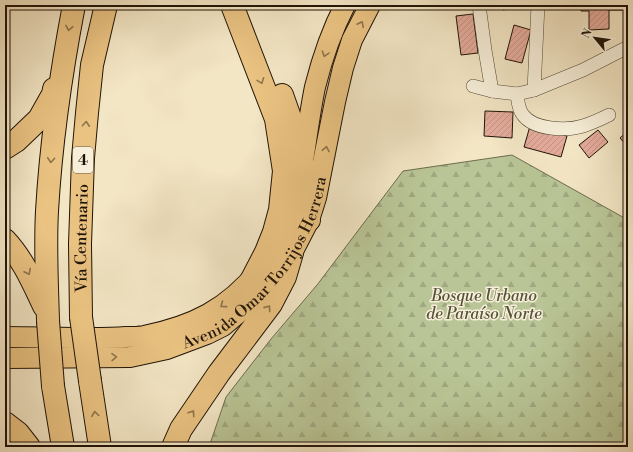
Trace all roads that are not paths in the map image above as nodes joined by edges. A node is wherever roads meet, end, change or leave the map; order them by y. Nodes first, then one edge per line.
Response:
1 (74, 5) edge
2 (106, 5) edge
3 (113, 5) edge
4 (232, 5) edge
5 (246, 5) edge
6 (345, 5) edge
7 (370, 5) edge
8 (479, 5) edge
9 (538, 5) edge
10 (96, 43) junction
11 (628, 46) edge
12 (65, 52) junction
13 (474, 86) dead end
14 (534, 90) junction
15 (492, 91) junction
16 (517, 94) junction
17 (609, 115) dead end
18 (5, 148) edge
19 (302, 166) junction
20 (309, 220) junction
21 (5, 240) edge
22 (292, 253) junction
23 (252, 279) junction
24 (48, 317) junction
25 (5, 337) edge
26 (5, 358) edge
27 (5, 423) edge
28 (29, 447) edge
29 (63, 447) edge
30 (100, 447) edge
31 (172, 447) edge

1 -> 12 highway, 4
2 - 10 highway, Vía Centenario / 4
3 - 10 highway
4 -> 23 highway
5 - 19 highway
6 -> 19 main road, Avenida Omar Torrijos Herrera
20 -> 7 main road, Avenida Omar Torrijos Herrera
8 - 15 street
9 - 14 street
30 -> 10 highway, Vía Centenario / 4, bridge
11 - 14 street
12 - 18 highway
12 -> 24 highway, 4
13 - 15 street
14 - 16 street
15 - 16 street
16 - 17 street
19 - 20 highway
19 - 23 main road, Avenida Omar Torrijos Herrera
20 - 22 main road, Avenida Omar Torrijos Herrera
21 -> 24 highway
26 -> 22 main road, Avenida Omar Torrijos Herrera
31 -> 22 highway
23 -> 25 main road, Avenida Omar Torrijos Herrera
24 - 29 highway, 4, bridge
27 - 28 highway

